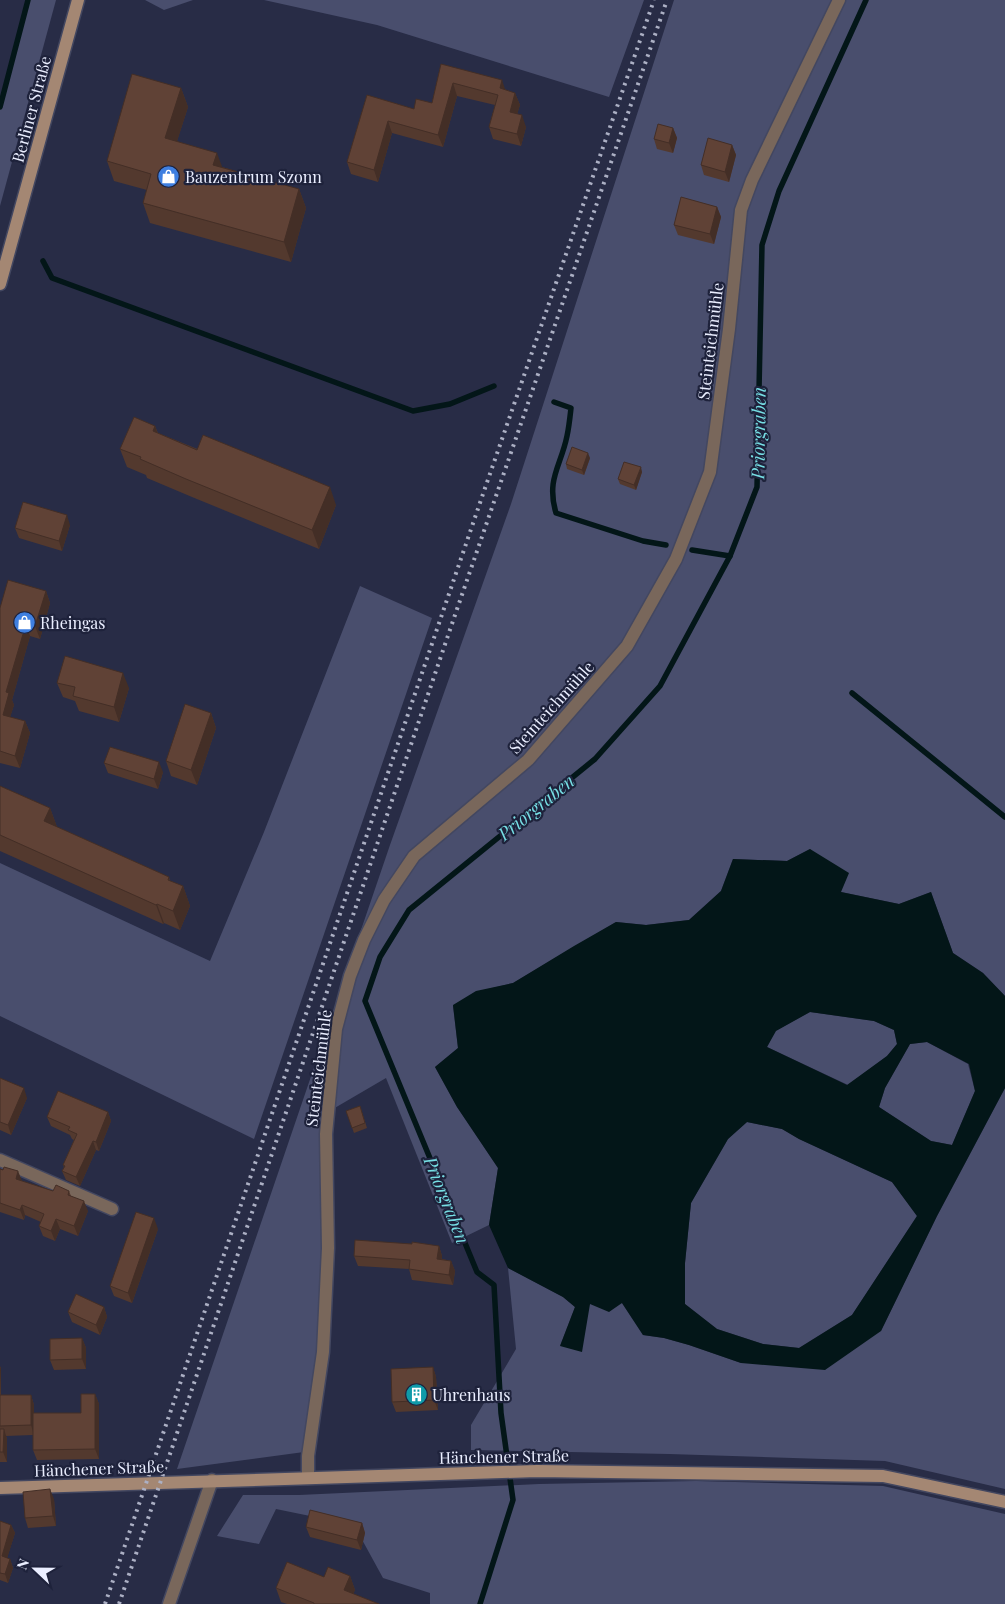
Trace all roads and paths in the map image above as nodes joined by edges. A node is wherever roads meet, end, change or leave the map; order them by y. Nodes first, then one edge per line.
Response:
1 (78, 0) edge
2 (839, 0) edge
3 (0, 284) edge
4 (0, 1160) edge
5 (112, 1210) dead end
6 (308, 1478) junction
7 (212, 1480) junction
8 (0, 1488) edge
9 (1005, 1502) edge
10 (169, 1604) edge

1 - 3 main road, Berliner Straße
2 - 6 street, Steinteichmühle
4 - 5 street
6 - 7 main road, Hänchener Straße
6 - 9 main road, Hänchener Straße
7 - 8 main road, Hänchener Straße
7 - 10 street

